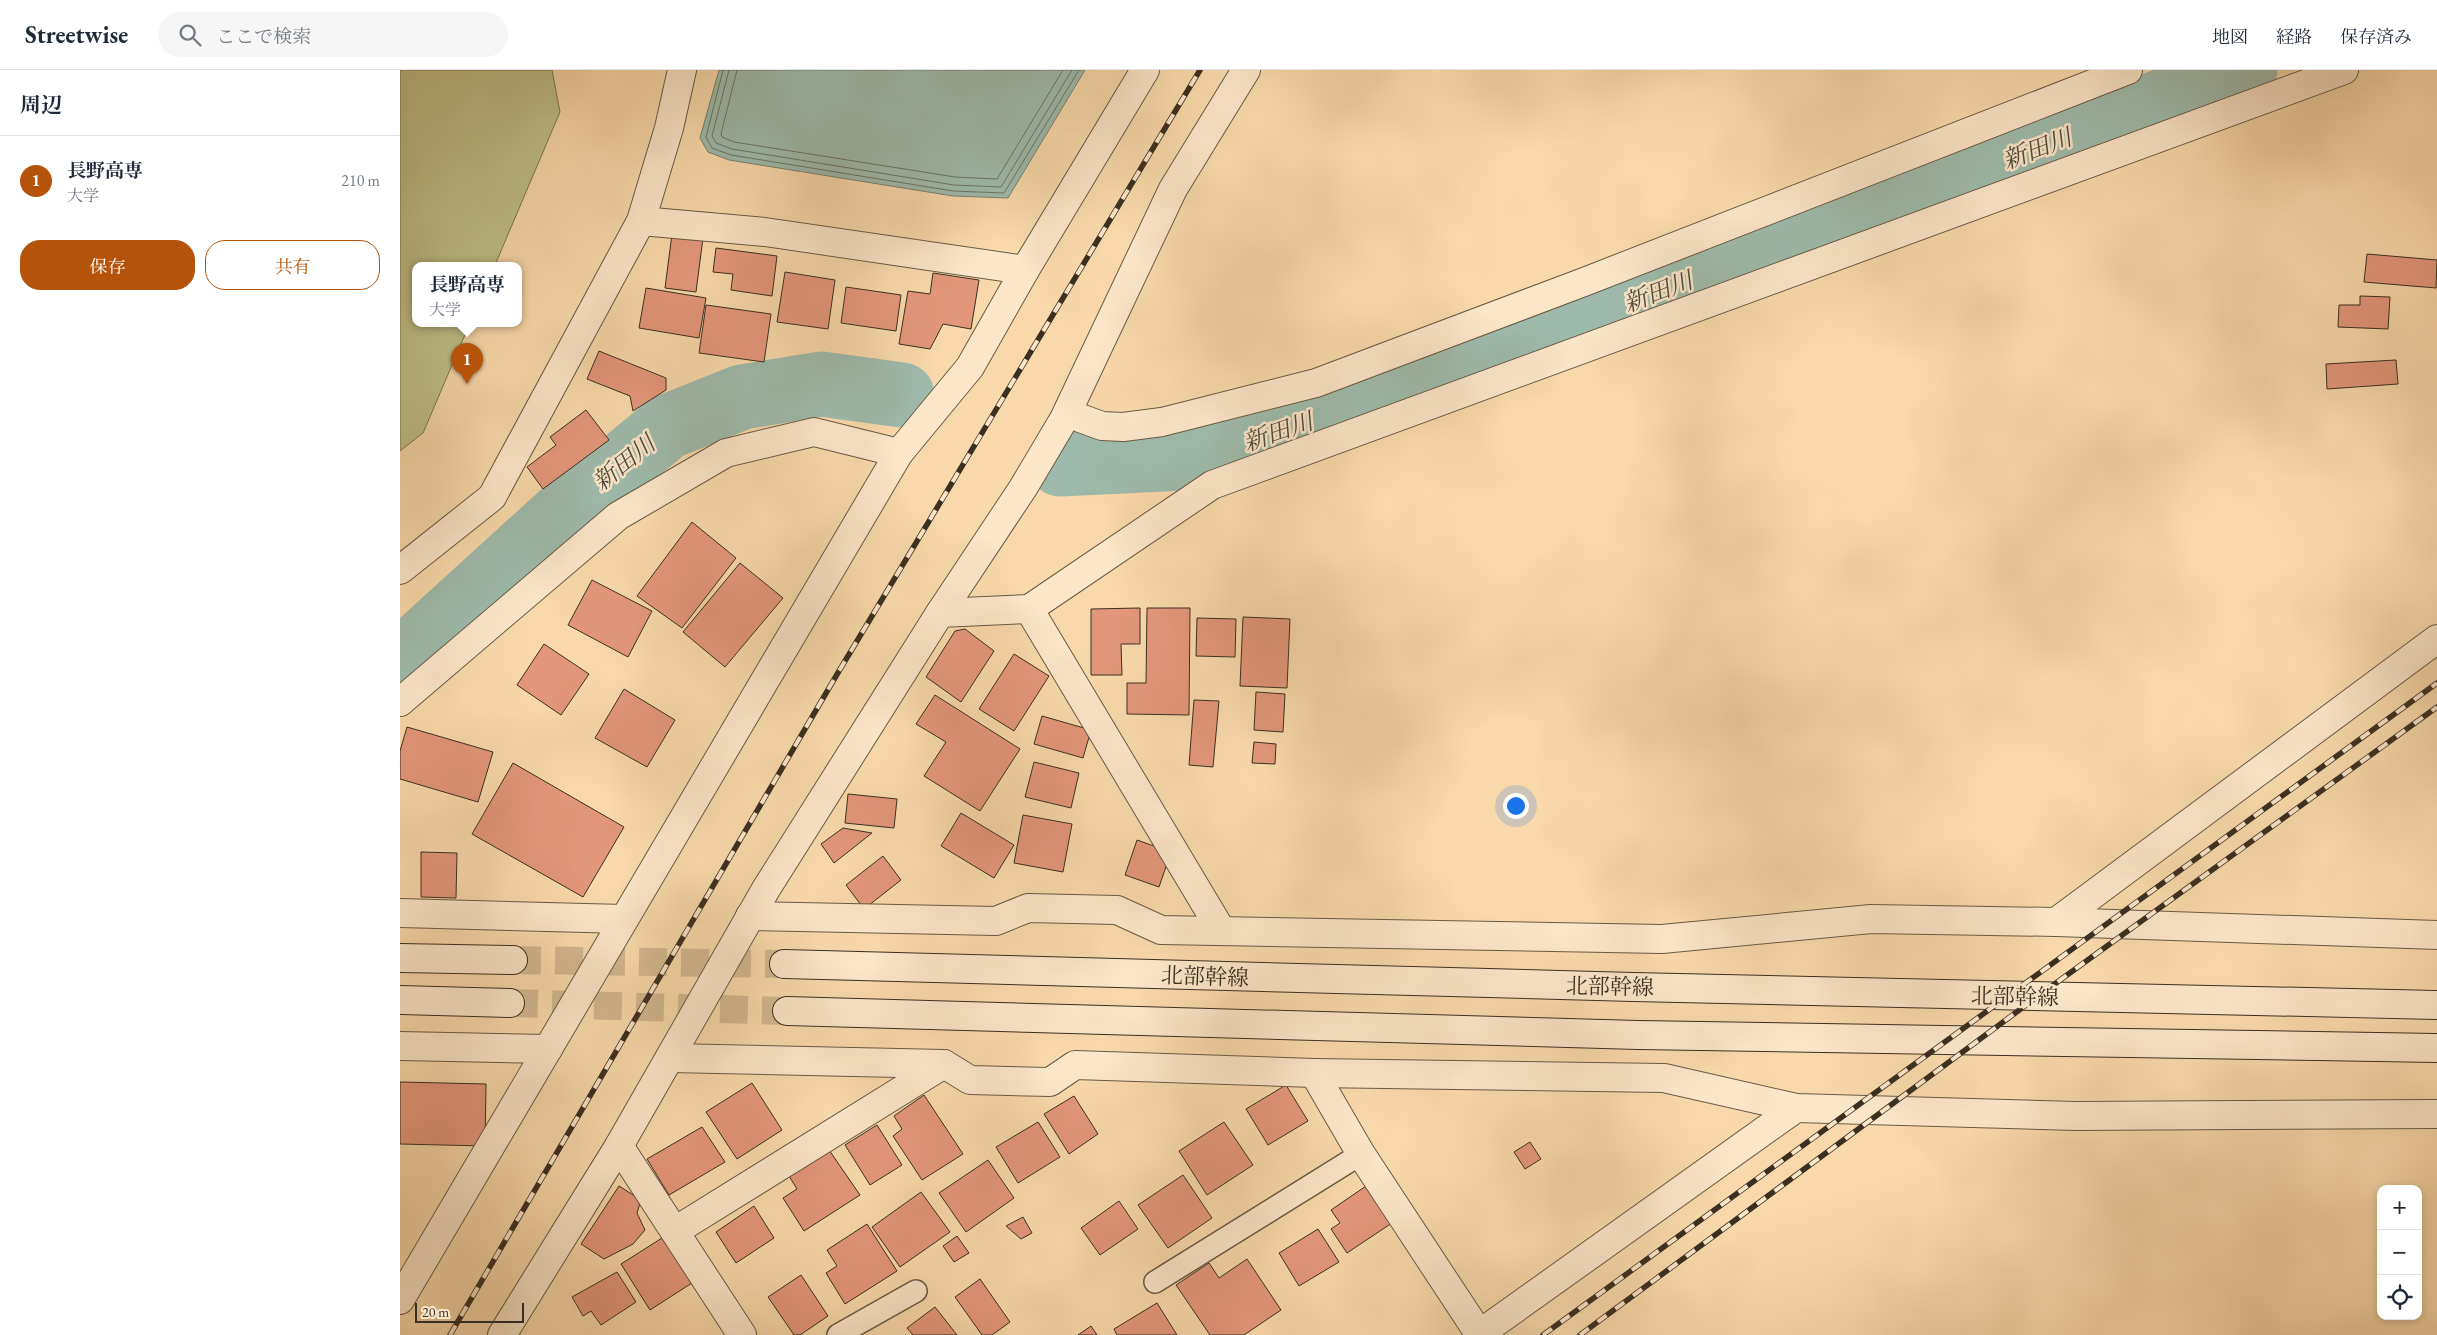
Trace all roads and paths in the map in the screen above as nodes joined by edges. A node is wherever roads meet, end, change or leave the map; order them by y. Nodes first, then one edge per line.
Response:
1 (682, 70) edge
2 (1145, 70) edge
3 (1246, 70) edge
4 (2128, 70) edge
5 (2344, 70) edge
6 (641, 221) junction
7 (1025, 270) junction
8 (1067, 414) junction
9 (900, 453) junction
10 (400, 570) edge
11 (1029, 609) junction
12 (940, 613) junction
13 (2437, 639) edge
14 (400, 702) edge
15 (400, 913) edge
16 (750, 916) junction
17 (624, 919) junction
18 (2056, 922) junction
19 (1222, 930) junction
20 (2437, 935) edge
21 (400, 958) edge
22 (513, 960) tunnel mouth
23 (784, 964) tunnel mouth
24 (400, 1000) edge
25 (510, 1003) tunnel mouth
26 (2437, 1005) edge
27 (787, 1011) tunnel mouth
28 (400, 1046) edge
29 (2437, 1048) edge
30 (548, 1049) junction
31 (670, 1058) junction
32 (944, 1064) junction
33 (1314, 1073) junction
34 (1796, 1108) junction
35 (2437, 1114) edge
36 (619, 1146) junction
37 (1361, 1154) junction
38 (675, 1231) junction
39 (1155, 1282) dead end
40 (403, 1291) edge
41 (916, 1291) dead end
42 (502, 1335) edge
43 (742, 1335) edge
44 (838, 1335) edge
45 (1479, 1335) edge

1 - 6 street
2 - 7 street
3 - 8 street
4 - 8 street
5 - 11 street
6 - 7 street
6 - 10 street
7 - 9 street
8 - 12 street
9 - 14 street
9 - 17 street
11 - 12 street
11 - 19 street
12 - 16 street
13 - 18 street
15 - 17 street
16 - 19 street
16 - 31 street
17 - 30 street
18 - 19 street
18 - 20 street
21 - 22 street
23 - 26 street, 北部幹線
24 - 25 street
27 - 29 street, 北部幹線
28 - 30 street
30 - 40 street
31 - 32 street
31 - 36 street
32 - 33 street
32 - 38 street
33 - 34 street
33 - 37 street
34 - 35 street
34 - 45 street
36 - 38 street
36 - 42 street
37 - 39 lane
37 - 45 street
38 - 43 street
41 - 44 lane

